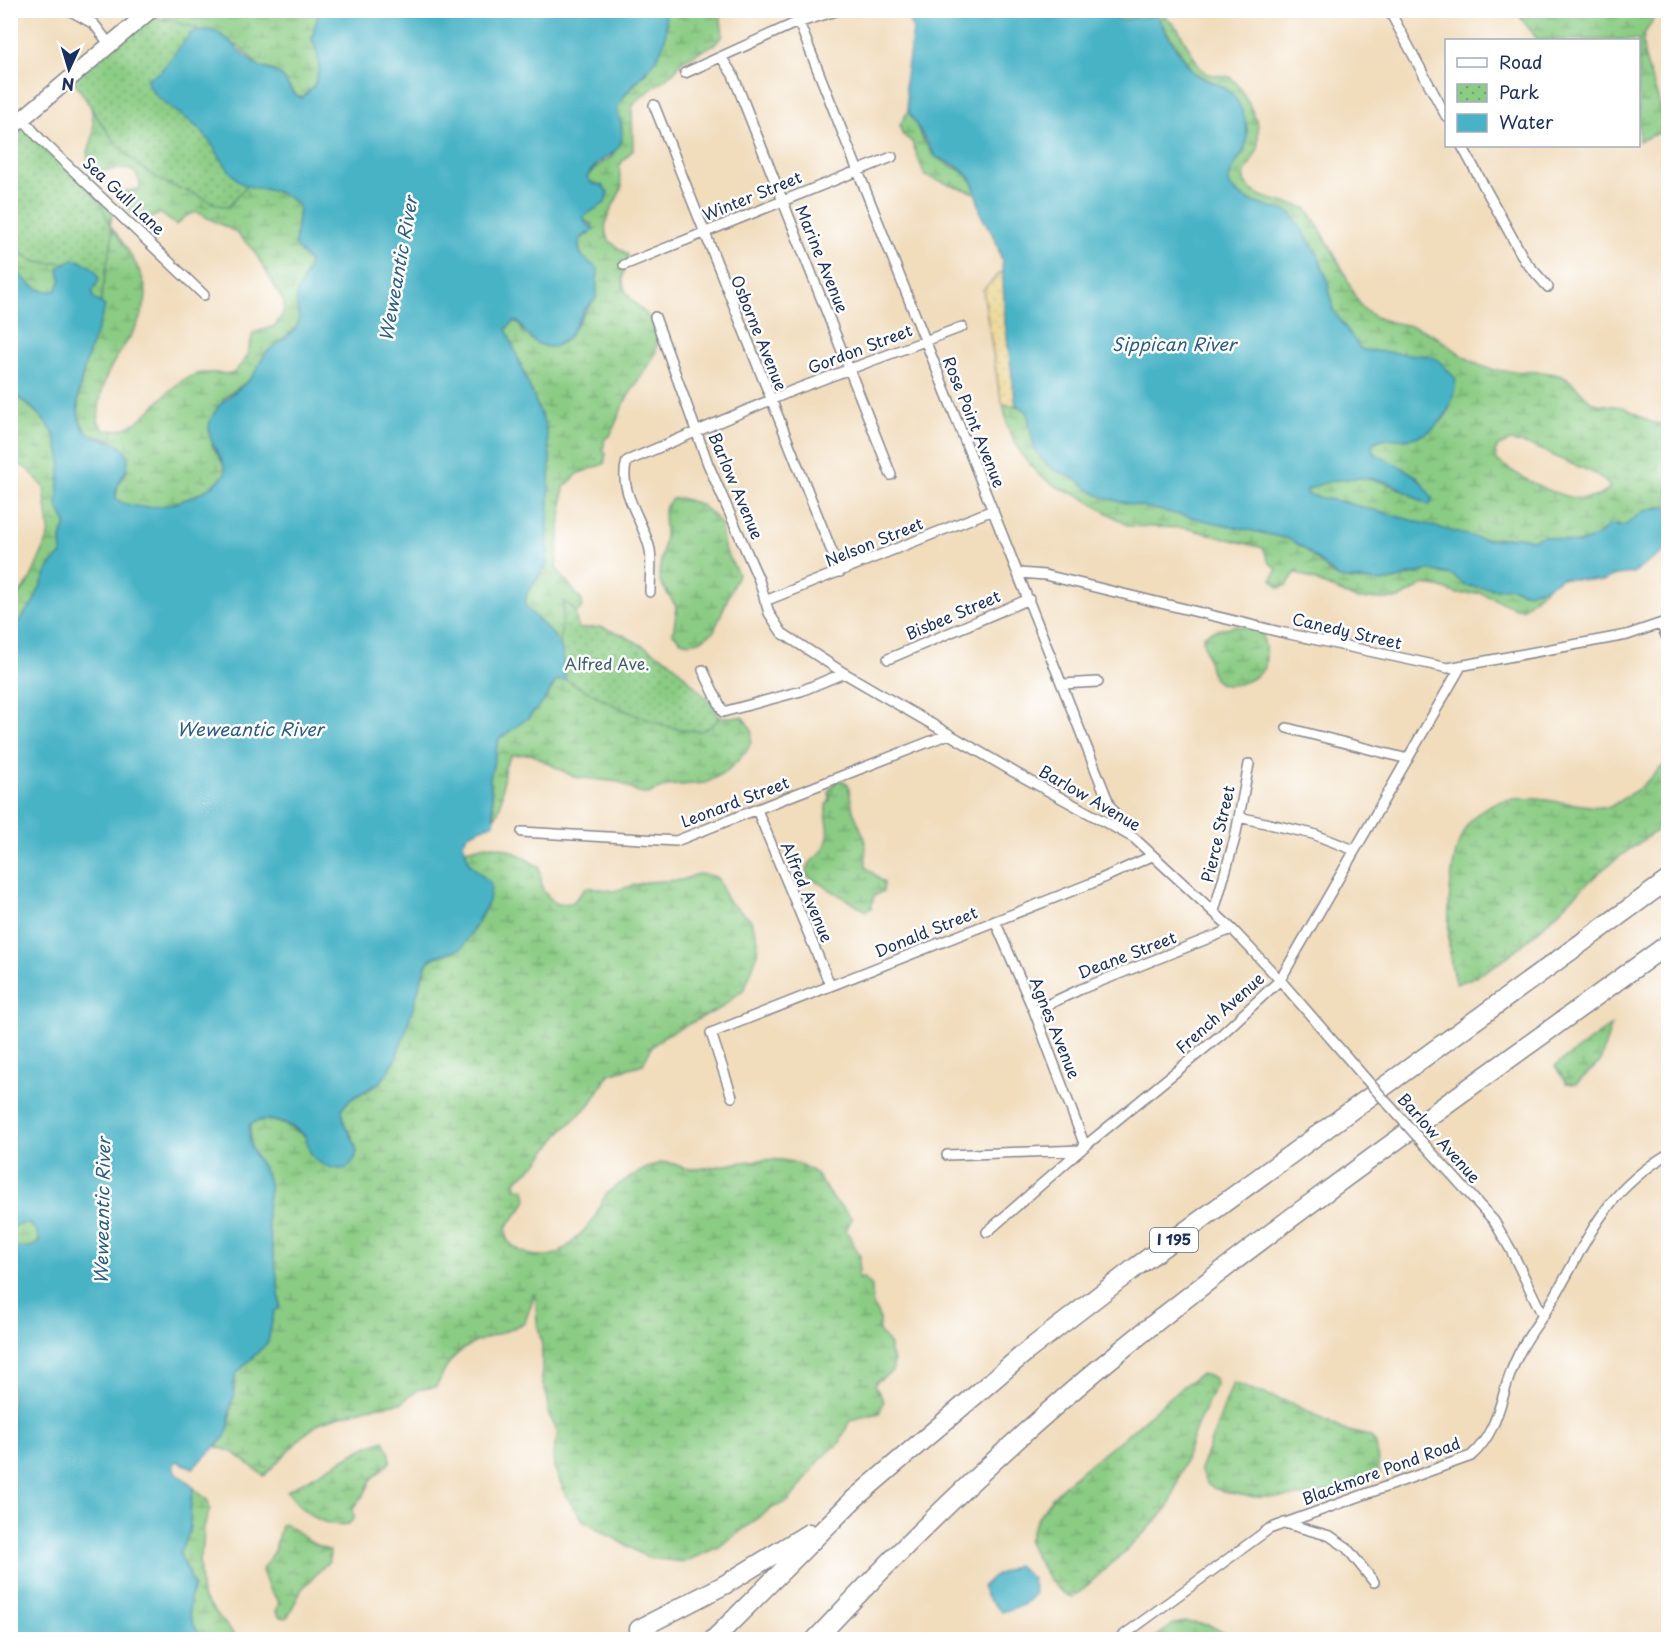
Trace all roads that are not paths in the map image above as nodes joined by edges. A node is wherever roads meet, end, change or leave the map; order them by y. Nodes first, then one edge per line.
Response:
1 (69, 10) edge
2 (151, 10) edge
3 (795, 10) edge
4 (839, 10) edge
5 (1389, 10) edge
6 (800, 24) junction
7 (110, 45) junction
8 (721, 57) junction
9 (685, 73) dead end
10 (654, 105) dead end
11 (1445, 114) edge
12 (23, 119) junction
13 (10, 129) edge
14 (1463, 147) edge
15 (892, 157) dead end
16 (858, 169) junction
17 (782, 201) junction
18 (703, 232) junction
19 (624, 265) dead end
20 (1548, 287) dead end
21 (204, 295) dead end
22 (656, 317) dead end
23 (962, 327) dead end
24 (925, 340) junction
25 (849, 369) junction
26 (770, 400) junction
27 (697, 433) junction
28 (891, 475) dead end
29 (993, 510) junction
30 (840, 572) junction
31 (1019, 573) junction
32 (650, 592) dead end
33 (1029, 600) junction
34 (765, 601) junction
35 (1665, 622) edge
36 (1668, 640) edge
37 (888, 659) dead end
38 (1460, 668) junction
39 (703, 670) dead end
40 (844, 673) junction
41 (1098, 682) dead end
42 (1062, 684) junction
43 (1287, 728) dead end
44 (949, 734) junction
45 (1408, 759) junction
46 (1249, 764) dead end
47 (757, 810) junction
48 (1239, 817) junction
49 (522, 832) dead end
50 (1134, 838) junction
51 (1354, 850) junction
52 (1152, 856) junction
53 (1668, 880) edge
54 (1214, 911) junction
55 (995, 921) junction
56 (1232, 929) junction
57 (1668, 944) edge
58 (1280, 980) junction
59 (830, 985) junction
60 (1034, 1011) junction
61 (732, 1097) dead end
62 (1083, 1148) junction
63 (1668, 1154) edge
64 (947, 1155) dead end
65 (987, 1232) dead end
66 (1543, 1316) junction
67 (839, 1514) junction
68 (1284, 1523) junction
69 (1374, 1582) dead end
70 (639, 1629) dead end
71 (713, 1640) edge
72 (815, 1640) edge
73 (1117, 1640) edge

1 - 7 street
2 - 7 main road
3 - 6 street, Rose Point Avenue
4 - 6 street
5 - 11 street
6 - 8 street
6 - 16 street, Rose Point Avenue
7 - 12 main road
8 - 9 street
8 - 17 street, Marine Avenue
10 - 18 street, Osborne Avenue
12 - 13 main road
12 - 21 street, Sea Gull Lane
14 - 20 street
15 - 16 street, Winter Street
16 - 17 street, Winter Street
16 - 24 street, Rose Point Avenue
17 - 18 street, Winter Street
17 - 25 street, Marine Avenue
18 - 19 street, Winter Street
18 - 26 street, Osborne Avenue
22 - 27 street, Barlow Avenue
23 - 24 street, Gordon Street
24 - 25 street, Gordon Street
24 - 29 street, Rose Point Avenue
25 - 26 street, Gordon Street
25 - 28 street, Marine Avenue
26 - 27 street, Gordon Street
26 - 30 street, Osborne Avenue
27 - 32 street, Gordon Street
27 - 34 street, Barlow Avenue
29 - 30 street, Nelson Street
29 - 31 street, Rose Point Avenue
30 - 34 street, Nelson Street
31 - 33 street, Rose Point Avenue
31 - 38 street, Canedy Street
33 - 37 street, Bisbee Street
33 - 42 street, Rose Point Avenue
34 - 40 street, Barlow Avenue
35 - 36 street
35 - 38 street, Canedy Street
38 - 45 street, French Avenue
39 - 40 street
40 - 44 street, Barlow Avenue
41 - 42 street
42 - 50 street, Rose Point Avenue
43 - 45 street
44 - 47 street, Leonard Street
44 - 50 street, Barlow Avenue
45 - 51 street, French Avenue
46 - 48 street, Pierce Street
47 - 49 street, Leonard Street
47 - 59 street, Alfred Avenue
48 - 51 street
48 - 54 street, Pierce Street
50 - 52 street, Barlow Avenue
51 - 58 street, French Avenue
52 - 54 street, Barlow Avenue
52 - 55 street, Donald Street
53 - 67 highway, I 195
54 - 56 street, Barlow Avenue
55 - 59 street, Donald Street
55 - 60 street, Agnes Avenue
56 - 58 street, Barlow Avenue
56 - 60 street, Deane Street
57 - 72 highway
58 - 62 street, French Avenue
58 - 66 street, Barlow Avenue, bridge
59 - 61 street, Donald Street
60 - 62 street, Agnes Avenue
62 - 64 street
62 - 65 street, French Avenue
63 - 66 street, Blackmore Pond Road
66 - 68 street, Blackmore Pond Road
67 - 70 highway
67 - 71 highway, I 195
68 - 69 street
68 - 73 street, Blackmore Pond Road

